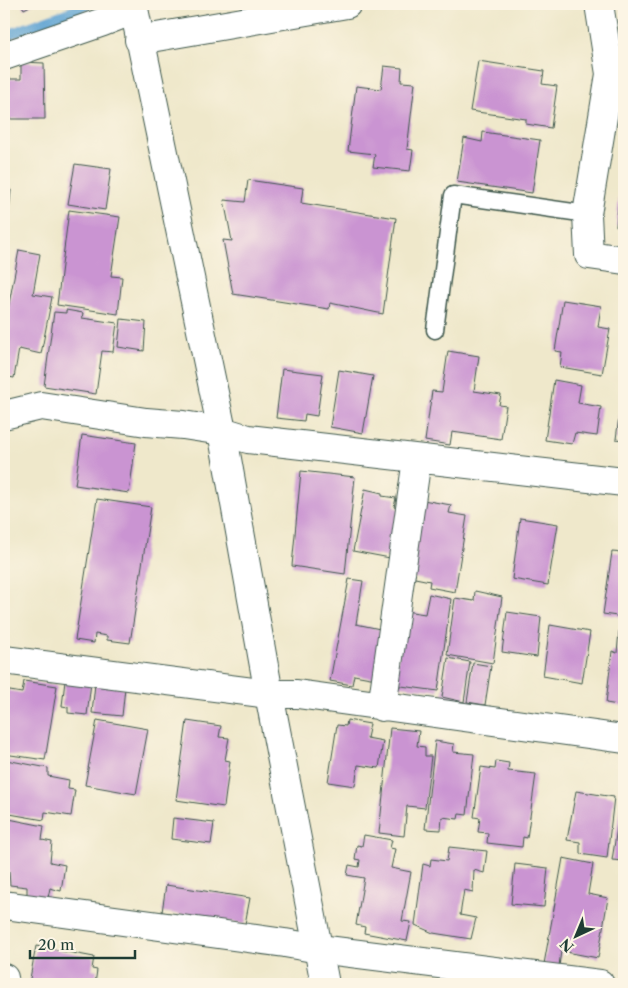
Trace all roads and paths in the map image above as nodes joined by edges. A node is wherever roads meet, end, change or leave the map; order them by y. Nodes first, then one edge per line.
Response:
1 (347, 4) edge
2 (599, 4) edge
3 (133, 7) edge
4 (139, 40) junction
5 (4, 56) edge
6 (587, 214) junction
7 (624, 260) edge
8 (435, 330) dead end
9 (4, 415) edge
10 (222, 431) junction
11 (417, 458) junction
12 (624, 482) edge
13 (4, 660) edge
14 (269, 694) junction
15 (382, 707) junction
16 (624, 739) edge
17 (4, 905) edge
18 (319, 949) junction
19 (4, 978) edge
20 (5, 984) edge
21 (325, 984) edge
22 (600, 984) edge

1 - 4 street
2 - 6 street
3 - 4 street
3 - 5 street
4 - 10 street
6 - 7 street
6 - 8 lane
9 - 10 street
10 - 11 street
10 - 14 street
11 - 12 street
11 - 15 street
13 - 14 street
14 - 15 street
14 - 18 street
15 - 16 street
17 - 18 street
18 - 21 street
18 - 22 street
19 - 20 street

